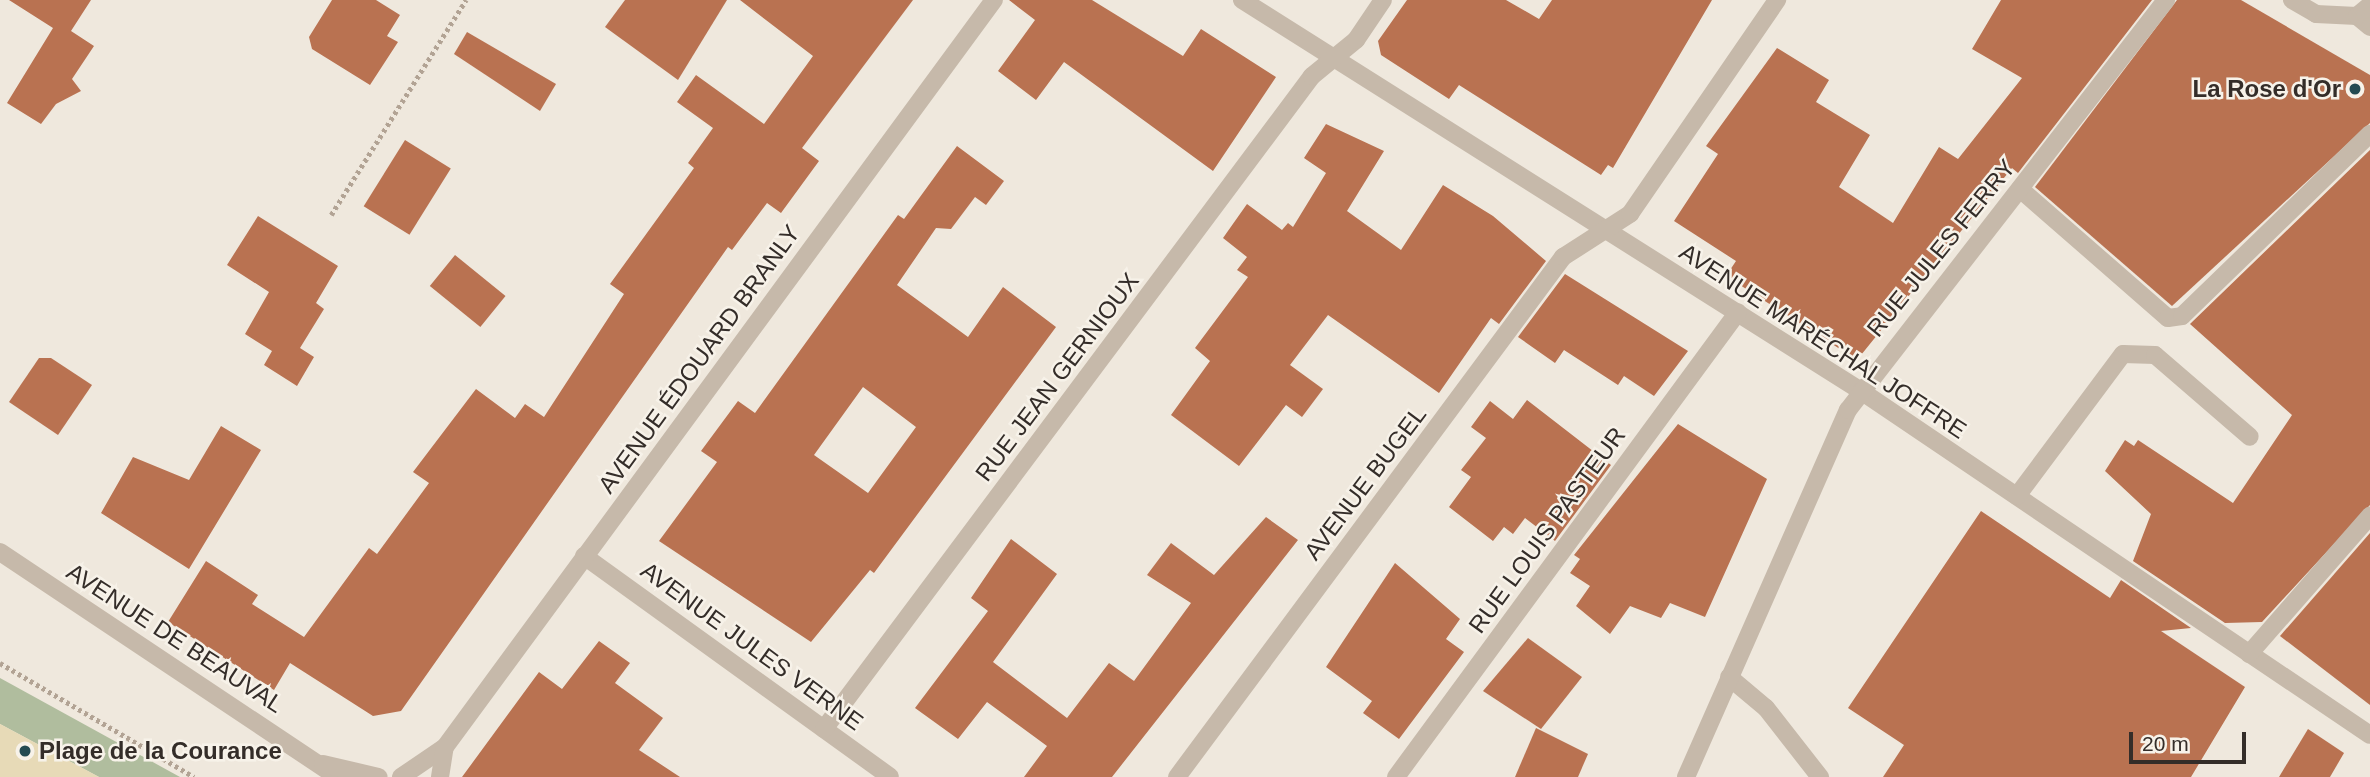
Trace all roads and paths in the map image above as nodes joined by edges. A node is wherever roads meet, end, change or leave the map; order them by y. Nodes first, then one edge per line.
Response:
1 (466, 0) edge
2 (994, 0) edge
3 (1242, 0) edge
4 (1383, 0) edge
5 (1777, 0) edge
6 (2166, 0) edge
7 (2292, 0) edge
8 (2366, 16) edge
9 (1331, 57) junction
10 (2370, 134) edge
11 (2020, 189) junction
12 (331, 215) dead end
13 (1604, 229) junction
14 (1738, 313) junction
15 (1861, 391) junction
16 (2250, 437) dead end
17 (2017, 496) junction
18 (2370, 516) edge
19 (0, 552) edge
20 (584, 556) junction
21 (2249, 654) junction
22 (0, 663) edge
23 (1729, 677) junction
24 (824, 729) junction
25 (2370, 735) edge
26 (445, 747) junction
27 (323, 764) junction
28 (194, 777) edge
29 (337, 777) edge
30 (379, 777) edge
31 (401, 777) edge
32 (440, 777) edge
33 (890, 777) edge
34 (1177, 777) edge
35 (1396, 777) edge
36 (1686, 777) edge
37 (1820, 777) edge

1 - 12 path
2 - 20 street, AVENUE ÉDOUARD BRANLY
3 - 9 street, AVENUE MARÉCHAL JOFFRE
4 - 9 street, RUE JEAN GERNIOUX
5 - 13 street, AVENUE BUGEL
6 - 11 street, RUE JULES FERRY
7 - 8 street
9 - 13 street, AVENUE MARÉCHAL JOFFRE
9 - 24 street, RUE JEAN GERNIOUX
10 - 11 street
11 - 15 street, RUE JULES FERRY
13 - 14 street, AVENUE MARÉCHAL JOFFRE
13 - 34 street, AVENUE BUGEL
14 - 15 street, AVENUE MARÉCHAL JOFFRE
14 - 35 street, RUE LOUIS PASTEUR
15 - 17 street, AVENUE MARÉCHAL JOFFRE
15 - 23 street, RUE JULES FERRY
16 - 17 street
17 - 21 street, AVENUE MARÉCHAL JOFFRE
18 - 21 street
19 - 27 street, AVENUE DE BEAUVAL
20 - 24 street, AVENUE JULES VERNE
20 - 26 street, AVENUE ÉDOUARD BRANLY
21 - 25 street, AVENUE MARÉCHAL JOFFRE
22 - 28 path
23 - 36 street, RUE JULES FERRY
23 - 37 street
24 - 33 street, AVENUE JULES VERNE
26 - 31 street, AVENUE ÉDOUARD BRANLY
26 - 32 street, AVENUE ÉDOUARD BRANLY
27 - 29 street, AVENUE DE BEAUVAL
27 - 30 street, AVENUE DE BEAUVAL

